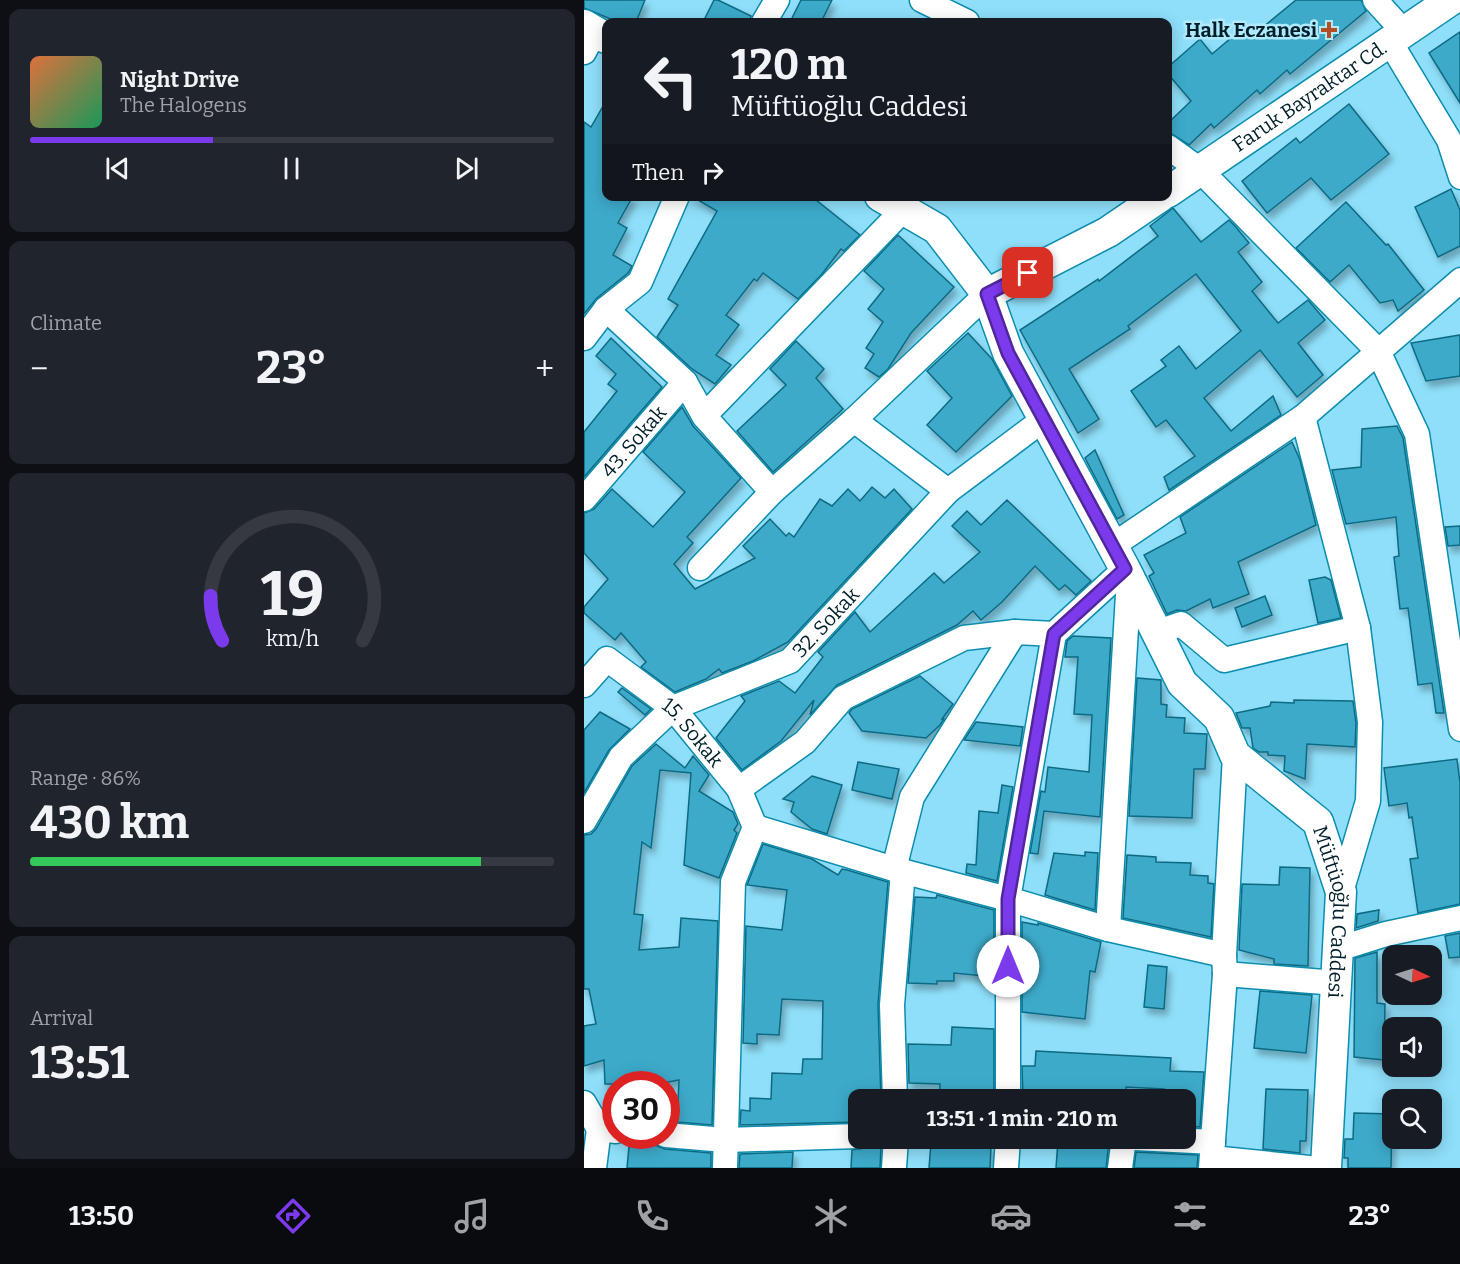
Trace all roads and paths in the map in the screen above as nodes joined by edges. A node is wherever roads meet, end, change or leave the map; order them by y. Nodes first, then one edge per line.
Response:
1 (777, 0) edge
2 (922, 0) edge
3 (1375, 0) edge
4 (1451, 0) edge
5 (766, 18) edge
6 (959, 18) edge
7 (1397, 37) junction
8 (1172, 150) edge
9 (1200, 170) junction
10 (1460, 177) edge
11 (1172, 189) edge
12 (675, 201) edge
13 (1154, 201) edge
14 (892, 203) edge
15 (1460, 280) edge
16 (987, 294) junction
17 (606, 309) junction
18 (584, 338) edge
19 (1378, 351) junction
20 (684, 382) junction
21 (704, 416) junction
22 (1303, 417) junction
23 (1044, 419) junction
24 (854, 420) junction
25 (948, 491) junction
26 (772, 492) junction
27 (584, 500) edge
28 (1122, 564) junction
29 (700, 568) dead end
30 (1358, 628) junction
31 (1015, 632) junction
32 (1158, 632) junction
33 (1054, 634) junction
34 (584, 685) edge
35 (673, 708) junction
36 (1460, 729) edge
37 (1235, 755) junction
38 (739, 789) junction
39 (584, 821) edge
40 (755, 827) junction
41 (898, 870) junction
42 (1341, 892) junction
43 (1008, 899) junction
44 (1460, 918) edge
45 (1108, 929) junction
46 (1338, 949) junction
47 (1225, 964) junction
48 (1336, 983) junction
49 (896, 1089) edge
50 (1008, 1089) edge
51 (584, 1103) edge
52 (602, 1124) edge
53 (680, 1136) edge
54 (848, 1136) edge
55 (725, 1140) junction
56 (602, 1145) edge
57 (895, 1149) edge
58 (1007, 1149) edge
59 (1123, 1149) edge
60 (1182, 1149) edge
61 (1212, 1156) edge
62 (594, 1168) edge
63 (725, 1168) edge
64 (894, 1168) edge
65 (1006, 1168) edge
66 (1120, 1168) edge
67 (1308, 1168) edge
68 (1326, 1168) edge

1 - 5 street
2 - 6 street
3 - 7 street
4 - 7 street, Faruk Bayraktar Cd.
7 - 9 street, Faruk Bayraktar Cd.
7 - 10 street
8 - 9 street
9 - 11 street, Faruk Bayraktar Cd.
9 - 19 street
12 - 17 street
13 - 16 street
14 - 16 street
14 - 21 street
15 - 19 street
16 - 23 street, Müftüoğlu Caddesi
16 - 24 street
17 - 18 street
17 - 20 street
19 - 22 street
19 - 36 street
20 - 21 street
20 - 27 street, 43. Sokak
21 - 26 street
22 - 28 street
22 - 30 street
23 - 25 street, 32. Sokak
23 - 28 street, Müftüoğlu Caddesi
24 - 25 street
24 - 26 street
25 - 35 street, 32. Sokak
26 - 29 street
28 - 32 street, Müftüoğlu Caddesi
28 - 33 street
28 - 45 street
30 - 32 street
30 - 42 street
31 - 33 street
31 - 38 street
31 - 41 street
32 - 37 street, Müftüoğlu Caddesi
33 - 43 street
34 - 35 street, 15. Sokak
35 - 38 street, 15. Sokak
35 - 39 street
37 - 42 street, Müftüoğlu Caddesi
37 - 47 street
38 - 40 street, 15. Sokak
40 - 41 street
40 - 55 street
41 - 43 street
41 - 49 street
42 - 46 street, Müftüoğlu Caddesi
43 - 45 street
43 - 50 street
44 - 46 street
45 - 47 street
46 - 48 street, Müftüoğlu Caddesi
47 - 48 street
47 - 61 street
48 - 68 street, Müftüoğlu Caddesi
51 - 52 street
53 - 55 street
54 - 55 street
55 - 63 street
56 - 62 street
57 - 64 street
58 - 65 street
59 - 66 street
60 - 61 street
61 - 67 street

